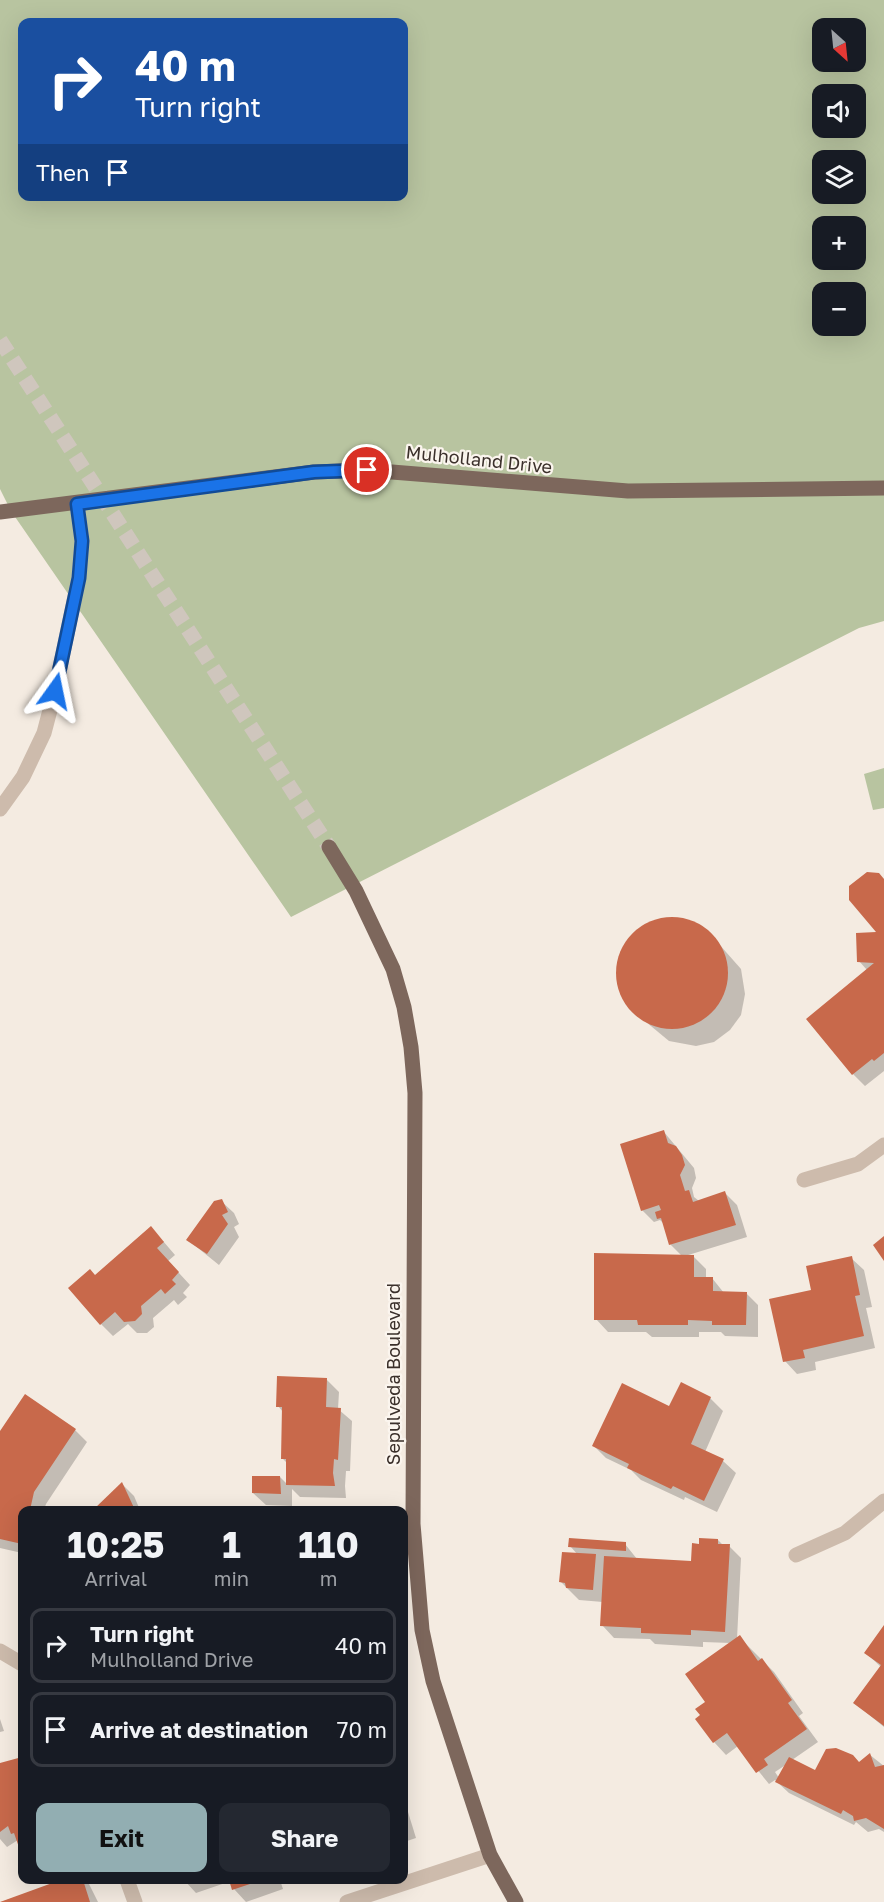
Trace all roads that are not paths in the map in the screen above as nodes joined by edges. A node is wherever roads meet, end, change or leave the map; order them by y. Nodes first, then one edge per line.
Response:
1 (884, 488) edge
2 (77, 504) junction
3 (0, 512) edge
4 (0, 809) edge
5 (329, 847) tunnel mouth
6 (884, 1145) edge
7 (804, 1180) dead end
8 (884, 1501) edge
9 (796, 1555) dead end
10 (0, 1651) edge
11 (18, 1662) edge
12 (490, 1855) junction
13 (408, 1882) edge
14 (128, 1884) edge
15 (402, 1884) edge
16 (135, 1902) edge
17 (347, 1902) edge
18 (516, 1902) edge

1 - 2 main road, Mulholland Drive
2 - 3 main road, Mulholland Drive
2 - 4 street
5 - 12 main road, Sepulveda Boulevard
6 - 7 street
8 - 9 street
10 - 11 street
12 - 13 street
12 - 18 main road, Sepulveda Boulevard
14 - 16 street
15 - 17 street

